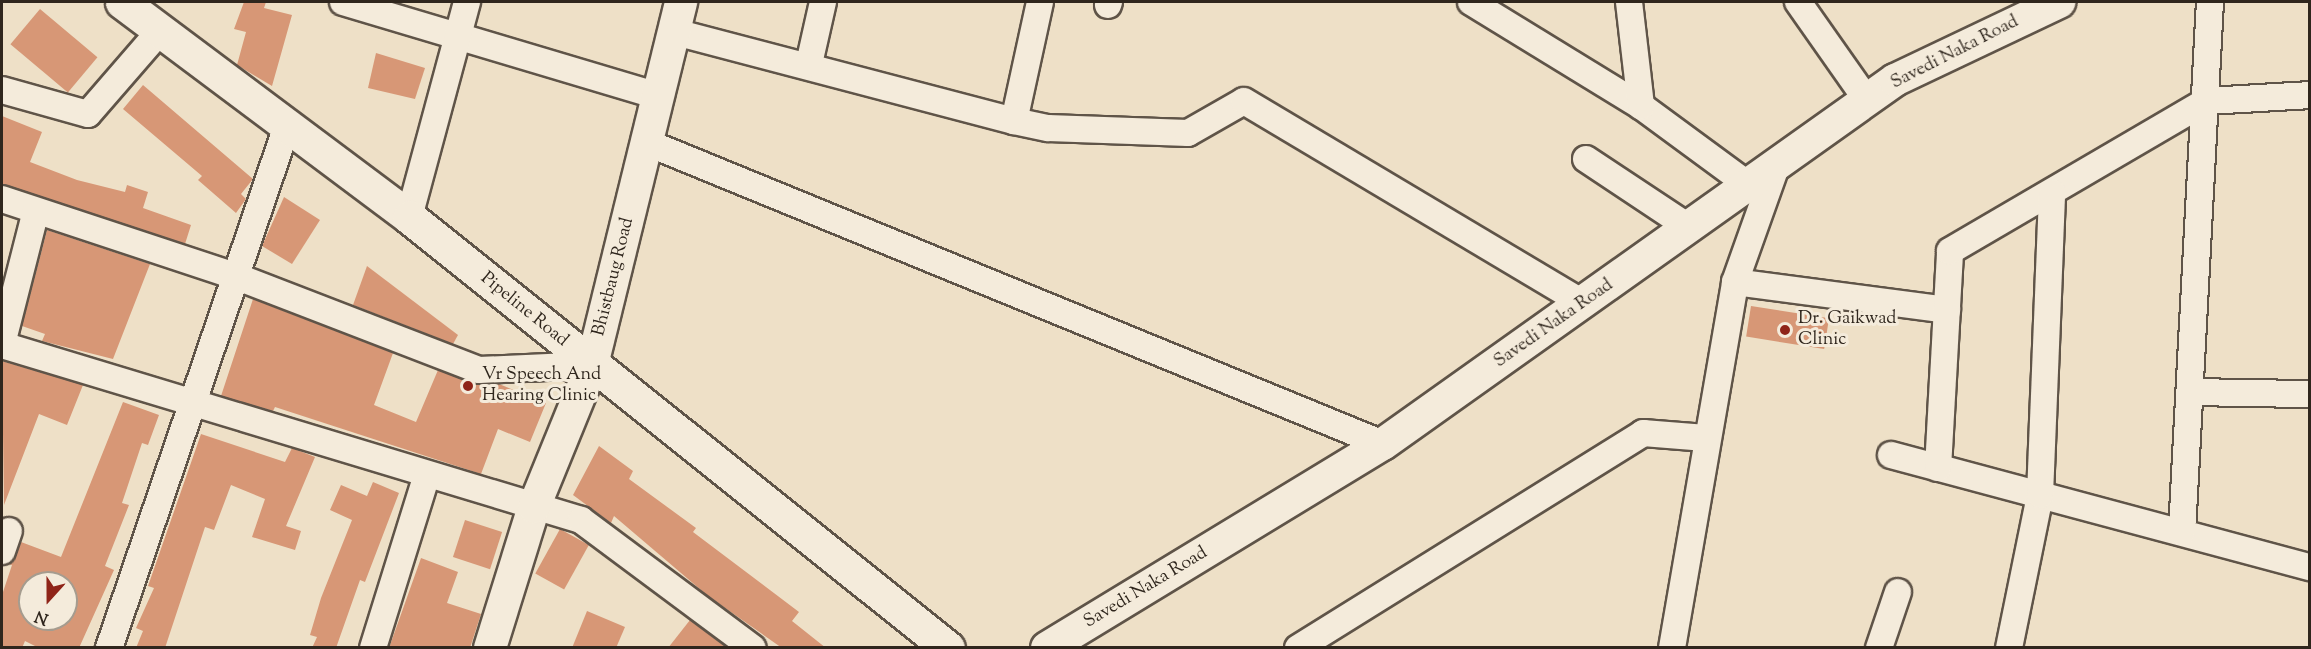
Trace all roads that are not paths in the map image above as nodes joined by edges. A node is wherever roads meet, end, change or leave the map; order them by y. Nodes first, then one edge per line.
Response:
1 (122, 2) edge
2 (343, 2) edge
3 (467, 2) edge
4 (681, 2) edge
5 (823, 2) edge
6 (1040, 2) edge
7 (1471, 2) edge
8 (1629, 2) edge
9 (1798, 2) edge
10 (2059, 2) edge
11 (2210, 2) edge
12 (159, 32) junction
13 (675, 32) junction
14 (458, 36) junction
15 (809, 64) junction
16 (2, 90) edge
17 (2310, 95) edge
18 (659, 96) junction
19 (1867, 100) junction
20 (2208, 101) junction
21 (1641, 106) junction
22 (1014, 121) junction
23 (287, 126) junction
24 (648, 143) junction
25 (1586, 159) dead end
26 (1778, 161) junction
27 (1750, 186) junction
28 (2052, 192) junction
29 (2, 200) edge
30 (36, 211) junction
31 (409, 217) junction
32 (1690, 228) junction
33 (235, 276) junction
34 (1735, 282) junction
35 (1583, 303) junction
36 (1947, 310) junction
37 (2, 344) edge
38 (592, 365) junction
39 (2190, 392) junction
40 (2310, 394) edge
41 (191, 404) junction
42 (1706, 438) junction
43 (1383, 444) junction
44 (1891, 455) dead end
45 (1938, 468) junction
46 (427, 475) junction
47 (2040, 495) junction
48 (534, 507) junction
49 (2182, 532) junction
50 (2310, 567) edge
51 (1898, 592) dead end
52 (109, 648) edge
53 (373, 648) edge
54 (490, 648) edge
55 (753, 648) edge
56 (948, 648) edge
57 (1047, 648) edge
58 (1298, 648) edge
59 (1672, 648) edge
60 (1880, 648) edge
61 (2009, 648) edge

1 - 12 main road, Pipeline Road
2 - 14 street
3 - 14 street
4 - 13 street, Bhistbaug Road
5 - 15 street
6 - 22 street
7 - 21 street
8 - 21 street
9 - 19 street
10 - 19 street, Savedi Naka Road
11 - 20 street
12 - 16 street
12 - 23 main road, Pipeline Road
13 - 15 street
13 - 18 street, Bhistbaug Road
14 - 18 street
14 - 31 street
15 - 22 street
17 - 20 street
18 - 24 street, Bhistbaug Road
19 - 26 street, Savedi Naka Road
20 - 28 street
20 - 39 street
21 - 27 street
22 - 35 street
23 - 31 main road, Pipeline Road
23 - 33 street
24 - 38 street, Bhistbaug Road
24 - 43 street
25 - 32 street
26 - 27 street, Savedi Naka Road
26 - 34 street
27 - 32 street, Savedi Naka Road
28 - 36 street
28 - 47 street
29 - 30 street
30 - 33 street
30 - 37 street
31 - 38 main road, Pipeline Road
32 - 35 street, Savedi Naka Road
33 - 38 street
33 - 41 street
34 - 36 street
34 - 42 street
35 - 43 street, Savedi Naka Road
36 - 45 street
37 - 41 street
38 - 48 street, Bhistbaug Road
38 - 56 main road, Pipeline Road
39 - 40 street
39 - 49 street
41 - 46 street
41 - 52 street
42 - 58 street
42 - 59 street
43 - 57 street, Savedi Naka Road
44 - 45 street
45 - 47 street
46 - 48 street
46 - 53 street
47 - 49 street
47 - 61 street
48 - 54 street, Bhistbaug Road
48 - 55 street
49 - 50 street
51 - 60 street

